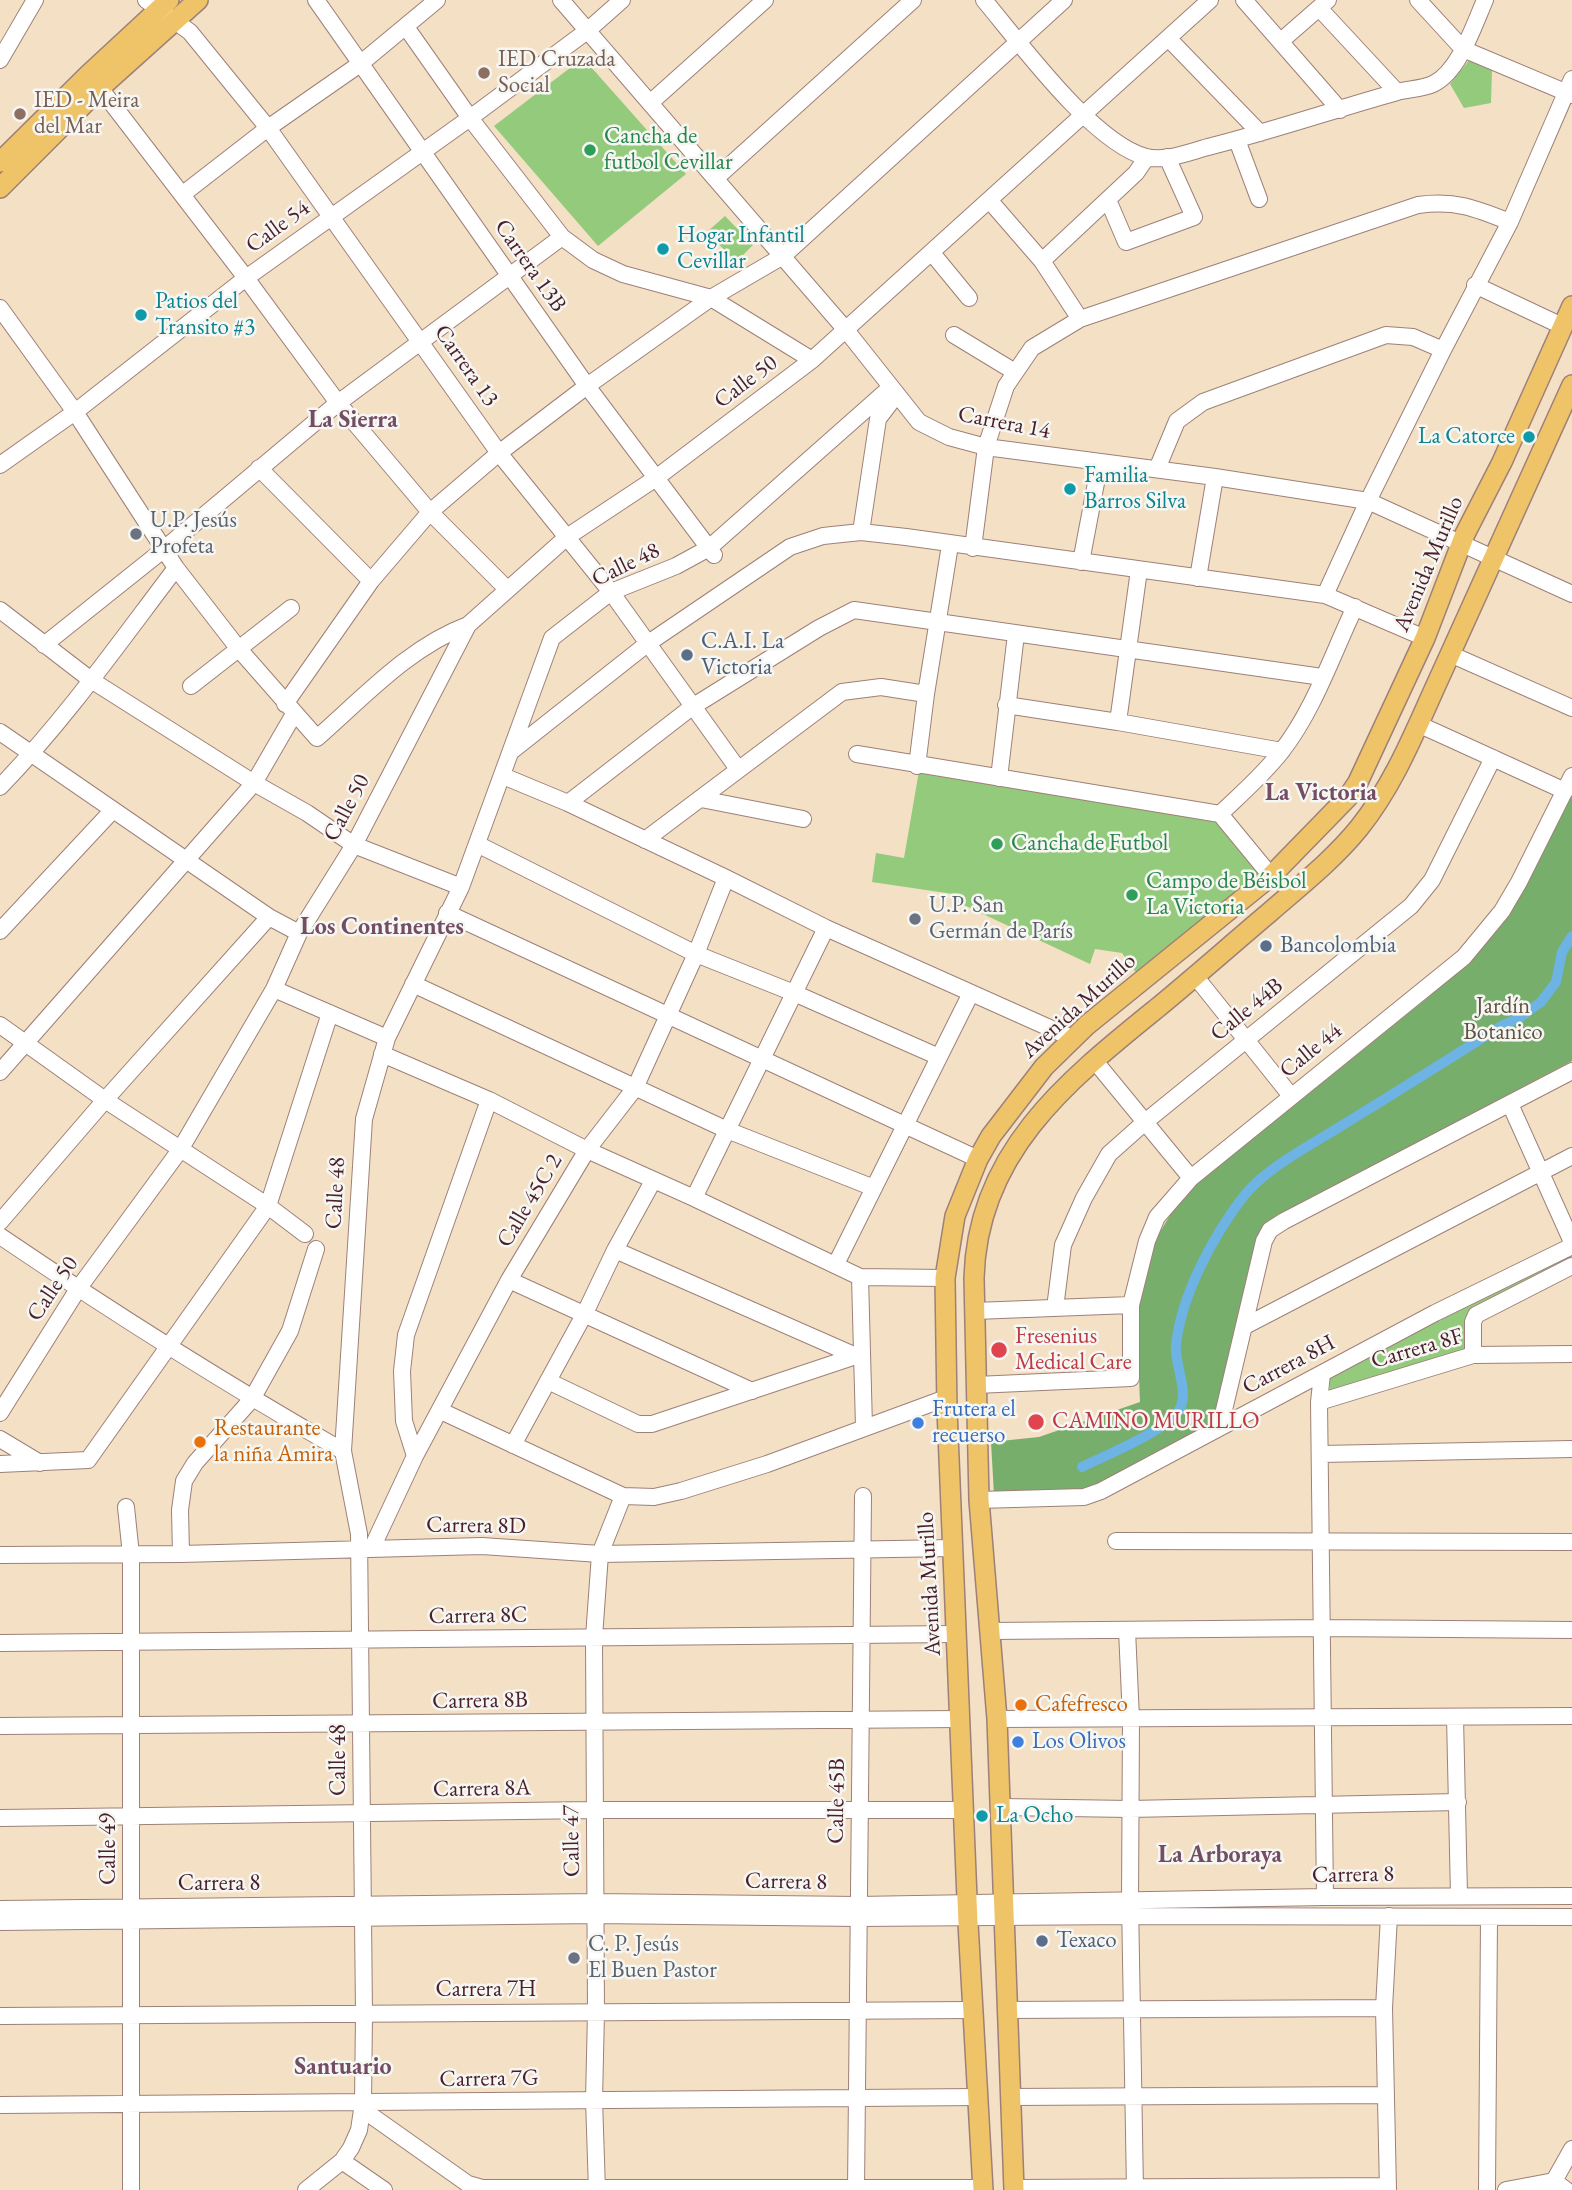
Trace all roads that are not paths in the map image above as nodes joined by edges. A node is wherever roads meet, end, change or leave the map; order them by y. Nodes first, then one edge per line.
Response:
1 (35, 0) edge
2 (198, 0) edge
3 (316, 0) edge
4 (437, 0) edge
5 (561, 0) edge
6 (622, 0) edge
7 (765, 0) edge
8 (913, 0) edge
9 (984, 0) edge
10 (1064, 0) edge
11 (1210, 0) edge
12 (1244, 0) edge
13 (1418, 0) edge
14 (1485, 0) edge
15 (1324, 4) edge
16 (162, 7) edge
17 (406, 27) junction
18 (587, 31) junction
19 (1168, 38) junction
20 (1019, 41) junction
21 (1281, 41) junction
22 (1463, 49) junction
23 (0, 60) edge
24 (360, 64) junction
25 (100, 88) junction
26 (1570, 89) edge
27 (1396, 92) junction
28 (650, 103) junction
29 (1340, 110) junction
30 (1083, 116) junction
31 (470, 118) junction
32 (268, 128) junction
33 (1260, 133) junction
34 (1237, 140) junction
35 (421, 152) junction
36 (1147, 157) junction
37 (1167, 157) junction
38 (0, 162) edge
39 (716, 178) junction
40 (0, 188) edge
41 (183, 194) junction
42 (1259, 199) dead end
43 (1108, 200) junction
44 (990, 201) junction
45 (331, 217) junction
46 (1510, 222) junction
47 (562, 237) junction
48 (932, 253) junction
49 (783, 256) junction
50 (1042, 261) junction
51 (510, 277) junction
52 (246, 278) junction
53 (1475, 285) junction
54 (711, 298) junction
55 (969, 298) dead end
56 (1572, 306) edge
57 (0, 308) edge
58 (1080, 319) junction
59 (1562, 326) junction
60 (846, 330) junction
61 (954, 335) dead end
62 (421, 340) junction
63 (1443, 350) junction
64 (812, 360) junction
65 (1015, 372) junction
66 (1572, 385) edge
67 (587, 386) junction
68 (894, 391) junction
69 (338, 403) junction
70 (75, 412) junction
71 (882, 412) junction
72 (911, 412) junction
73 (986, 447) junction
74 (499, 453) junction
75 (1100, 462) junction
76 (0, 465) edge
77 (259, 468) junction
78 (1157, 469) junction
79 (1215, 477) junction
80 (656, 478) junction
81 (1368, 501) junction
82 (430, 512) junction
83 (861, 533) junction
84 (567, 537) junction
85 (1461, 542) junction
86 (950, 545) junction
87 (973, 548) junction
88 (163, 550) junction
89 (712, 552) junction
90 (1496, 558) junction
91 (1081, 562) junction
92 (176, 568) junction
93 (1139, 570) junction
94 (1198, 578) junction
95 (371, 581) junction
96 (507, 589) junction
97 (611, 592) junction
98 (1572, 594) edge
99 (1325, 595) junction
100 (1355, 607) junction
101 (291, 608) dead end
102 (0, 610) edge
103 (939, 622) junction
104 (468, 625) junction
105 (1016, 634) junction
106 (1425, 638) junction
107 (647, 644) junction
108 (44, 645) junction
109 (238, 648) junction
110 (1127, 650) junction
111 (1450, 654) junction
112 (1322, 677) junction
113 (91, 680) junction
114 (191, 686) dead end
115 (926, 694) junction
116 (1006, 705) junction
117 (1571, 705) edge
118 (692, 707) junction
119 (289, 709) junction
120 (1118, 722) junction
121 (1418, 724) junction
122 (0, 732) edge
123 (513, 750) junction
124 (1282, 751) junction
125 (32, 754) junction
126 (857, 754) dead end
127 (1493, 758) junction
128 (917, 766) junction
129 (738, 769) junction
130 (503, 776) junction
131 (999, 778) junction
132 (254, 783) junction
133 (1569, 783) edge
134 (0, 787) edge
135 (701, 799) junction
136 (568, 803) junction
137 (112, 811) junction
138 (1220, 814) junction
139 (803, 819) dead end
140 (645, 840) junction
141 (477, 844) junction
142 (354, 845) junction
143 (188, 860) junction
144 (1271, 876) junction
145 (726, 878) junction
146 (461, 887) junction
147 (447, 913) junction
148 (270, 917) junction
149 (826, 928) junction
150 (0, 932) edge
151 (299, 933) junction
152 (696, 954) junction
153 (1195, 976) junction
154 (412, 984) junction
155 (274, 989) junction
156 (794, 993) junction
157 (971, 993) junction
158 (330, 1013) junction
159 (668, 1016) junction
160 (0, 1025) edge
161 (387, 1038) junction
162 (1072, 1038) junction
163 (1246, 1040) junction
164 (27, 1044) junction
165 (382, 1054) junction
166 (939, 1057) junction
167 (762, 1059) junction
168 (1094, 1060) junction
169 (1572, 1071) edge
170 (0, 1072) edge
171 (635, 1088) junction
172 (1291, 1096) junction
173 (105, 1100) junction
174 (489, 1100) junction
175 (1510, 1104) junction
176 (1145, 1122) junction
177 (905, 1126) junction
178 (727, 1130) junction
179 (180, 1150) junction
180 (587, 1150) junction
181 (1572, 1156) edge
182 (978, 1159) junction
183 (1540, 1172) junction
184 (1191, 1178) junction
185 (653, 1181) junction
186 (874, 1188) junction
187 (694, 1198) junction
188 (268, 1206) junction
189 (0, 1222) edge
190 (305, 1234) dead end
191 (0, 1236) edge
192 (1572, 1244) edge
193 (316, 1249) dead end
194 (615, 1250) junction
195 (836, 1264) junction
196 (1572, 1266) edge
197 (860, 1277) junction
198 (945, 1278) junction
199 (509, 1280) junction
200 (78, 1289) junction
201 (1130, 1305) junction
202 (1055, 1308) junction
203 (975, 1311) junction
204 (585, 1313) junction
205 (1245, 1326) junction
206 (169, 1345) junction
207 (1572, 1354) edge
208 (859, 1355) junction
209 (1473, 1355) junction
210 (1322, 1374) junction
211 (548, 1381) junction
212 (976, 1385) junction
213 (752, 1391) junction
214 (946, 1398) junction
215 (252, 1399) junction
216 (1319, 1402) junction
217 (441, 1411) junction
218 (0, 1413) edge
219 (864, 1427) junction
220 (1220, 1427) junction
221 (0, 1439) edge
222 (513, 1445) junction
223 (1572, 1449) edge
224 (343, 1451) junction
225 (1321, 1454) junction
226 (415, 1457) junction
227 (0, 1464) edge
228 (41, 1464) junction
229 (623, 1496) junction
230 (863, 1496) dead end
231 (979, 1500) junction
232 (126, 1507) dead end
233 (1116, 1541) dead end
234 (1322, 1542) junction
235 (1572, 1542) edge
236 (365, 1548) junction
237 (952, 1548) junction
238 (862, 1549) junction
239 (181, 1554) junction
240 (600, 1554) junction
241 (0, 1555) edge
242 (131, 1555) junction
243 (1322, 1628) junction
244 (1127, 1630) junction
245 (1572, 1630) edge
246 (990, 1631) junction
247 (956, 1634) junction
248 (861, 1636) junction
249 (594, 1637) junction
250 (130, 1641) junction
251 (360, 1641) junction
252 (0, 1643) edge
253 (1572, 1716) edge
254 (1323, 1717) junction
255 (1455, 1717) junction
256 (1130, 1718) junction
257 (961, 1719) junction
258 (997, 1719) junction
259 (860, 1721) junction
260 (593, 1723) junction
261 (362, 1725) junction
262 (0, 1726) edge
263 (131, 1726) junction
264 (1458, 1802) junction
265 (1324, 1806) junction
266 (1001, 1807) junction
267 (1130, 1809) junction
268 (594, 1810) junction
269 (964, 1810) junction
270 (859, 1812) junction
271 (362, 1814) junction
272 (131, 1816) junction
273 (0, 1818) edge
274 (1459, 1896) junction
275 (1572, 1896) edge
276 (1325, 1897) junction
277 (1130, 1908) junction
278 (0, 1909) edge
279 (596, 1909) junction
280 (1004, 1909) junction
281 (967, 1910) junction
282 (363, 1912) junction
283 (858, 1912) junction
284 (131, 1914) junction
285 (1389, 1916) junction
286 (1572, 1917) edge
287 (1489, 1918) junction
288 (0, 1923) edge
289 (1384, 2008) junction
290 (1133, 2009) junction
291 (973, 2010) junction
292 (1006, 2010) junction
293 (596, 2012) junction
294 (858, 2012) junction
295 (364, 2014) junction
296 (131, 2015) junction
297 (0, 2017) edge
298 (1386, 2095) junction
299 (1134, 2096) junction
300 (978, 2097) junction
301 (1010, 2097) junction
302 (857, 2098) junction
303 (594, 2100) junction
304 (131, 2103) junction
305 (0, 2105) edge
306 (362, 2106) junction
307 (1572, 2149) edge
308 (342, 2161) junction
309 (1558, 2187) edge
310 (1388, 2188) edge
311 (597, 2189) edge
312 (694, 2189) edge
313 (856, 2189) edge
314 (982, 2189) edge
315 (1014, 2189) edge
316 (1135, 2189) edge
317 (131, 2190) edge
318 (306, 2190) edge
319 (384, 2190) edge
320 (1487, 2190) edge
321 (1506, 2190) edge

1 - 23 street
2 - 16 main road
3 - 24 street, Carrera 13B
4 - 17 street
5 - 18 street, Carrera 14
6 - 18 street, Calle 54
7 - 28 street
8 - 39 street
9 - 20 street
10 - 20 street
11 - 19 street, Calle 50
12 - 21 street
13 - 22 street
14 - 22 street
15 - 21 street
15 - 27 street
16 - 25 main road
16 - 32 street, Carrera 13
16 - 38 main road
17 - 24 street
17 - 31 street
18 - 28 street, Carrera 14
18 - 31 street, Calle 54
19 - 30 street, Calle 50
19 - 33 street
20 - 30 street
20 - 49 street
21 - 29 street
22 - 26 street
22 - 27 street
24 - 32 street
24 - 35 street, Carrera 13B
25 - 40 main road
25 - 41 street
26 - 46 street
27 - 29 street
28 - 39 street, Carrera 14
29 - 33 street
30 - 36 street
30 - 44 street, Calle 50
31 - 35 street, Calle 54
31 - 47 street
32 - 41 street
32 - 45 street, Carrera 13
33 - 34 street
34 - 37 street
34 - 42 street
35 - 45 street, Calle 54
35 - 51 street, Carrera 13B
36 - 37 street
36 - 43 street
37 - 43 street
39 - 49 street, Carrera 14
41 - 52 street
43 - 50 street
44 - 48 street, Calle 50
44 - 50 street
45 - 52 street, Calle 54
45 - 62 street, Carrera 13
46 - 53 street
46 - 58 street
47 - 51 street
47 - 54 street
48 - 55 street
48 - 60 street, Calle 50
49 - 54 street
49 - 60 street, Carrera 14
50 - 58 street
51 - 62 street
51 - 67 street, Carrera 13B
52 - 69 street
52 - 70 street, Calle 54
53 - 59 street
53 - 63 street
54 - 64 street
54 - 67 street
56 - 59 main road, Avenida Murillo
57 - 70 street
58 - 65 street
59 - 85 main road, Avenida Murillo
60 - 64 street, Calle 50
60 - 68 street, Carrera 14
61 - 65 street
62 - 69 street
62 - 74 street, Carrera 13
63 - 78 street
63 - 81 street
64 - 80 street, Calle 50
65 - 73 street
66 - 90 main road
67 - 74 street
67 - 80 street, Carrera 13B
68 - 71 street
68 - 72 street, Carrera 14
68 - 89 street, Calle 48
69 - 77 street
69 - 82 street
70 - 76 street, Calle 54
70 - 88 street
71 - 72 street
71 - 83 street
72 - 73 street, Carrera 14
73 - 75 street, Carrera 14
73 - 87 street
74 - 82 street
74 - 84 street, Carrera 13
75 - 78 street, Carrera 14
75 - 91 street
77 - 88 street
77 - 95 street
78 - 79 street, Carrera 14
79 - 81 street, Carrera 14
79 - 94 street
80 - 84 street, Calle 50
80 - 89 street, Carrera 13B
81 - 85 street, Carrera 14
81 - 99 street
82 - 95 street
82 - 96 street
83 - 86 street
83 - 107 street
84 - 96 street, Calle 50
84 - 97 street, Carrera 13
85 - 90 street, Carrera 14
85 - 106 main road, Avenida Murillo
86 - 87 street
86 - 103 street
87 - 91 street
88 - 92 street
88 - 108 street
89 - 97 street, Calle 48
90 - 98 street, Carrera 14
90 - 111 main road
91 - 93 street
92 - 109 street
92 - 113 street
93 - 94 street
93 - 110 street
94 - 99 street
95 - 119 street
96 - 104 street, Calle 50
97 - 107 street, Carrera 13
97 - 123 street, Calle 48
99 - 100 street
100 - 106 street
100 - 112 street
101 - 109 street
102 - 108 street
103 - 105 street
103 - 115 street
103 - 118 street
104 - 119 street
104 - 142 street, Calle 50
105 - 110 street
105 - 116 street
106 - 144 main road, Avenida Murillo
107 - 118 street, Carrera 13
107 - 123 street
108 - 113 street
109 - 114 street
109 - 119 street
110 - 112 street
110 - 120 street
111 - 117 street
111 - 121 main road
112 - 124 street
113 - 125 street
113 - 132 street
115 - 128 street
115 - 129 street
116 - 120 street
116 - 131 street
118 - 129 street, Carrera 13
118 - 136 street
119 - 132 street
120 - 124 street
121 - 127 street
121 - 153 main road
122 - 125 street
123 - 130 street, Calle 48
124 - 138 street
125 - 134 street
125 - 137 street
126 - 128 street
127 - 133 street
127 - 163 street, Calle 44B
128 - 131 street
129 - 135 street
130 - 136 street
130 - 141 street, Calle 48
131 - 138 street
132 - 142 street
132 - 143 street
133 - 172 street, Calle 44
135 - 139 street
135 - 140 street
136 - 140 street
137 - 143 street
137 - 150 street
138 - 144 street
140 - 145 street
141 - 146 street, Calle 48
141 - 152 street
142 - 146 street
142 - 151 street, Calle 50
143 - 148 street
143 - 164 street
144 - 162 main road, Avenida Murillo
145 - 149 street
145 - 152 street, Calle 45C 2
146 - 147 street, Calle 48
147 - 154 street, Calle 48
147 - 159 street
148 - 151 street
148 - 173 street
149 - 156 street
149 - 157 street
151 - 155 street, Calle 50
152 - 156 street
152 - 159 street, Calle 45C 2
153 - 163 street
153 - 168 main road
154 - 161 street, Calle 48
154 - 171 street
155 - 158 street
155 - 179 street, Calle 50
156 - 166 street
156 - 167 street
157 - 162 street
157 - 166 street
158 - 161 street
158 - 188 street
159 - 167 street
159 - 171 street, Calle 45C 2
160 - 164 street
161 - 165 street, Calle 48
162 - 182 main road, Avenida Murillo
163 - 172 street
163 - 176 street, Calle 44B
164 - 170 street
164 - 173 street
165 - 174 street
165 - 224 street, Calle 48
166 - 177 street
167 - 177 street
167 - 178 street
168 - 176 street
168 - 203 main road
169 - 175 street
171 - 178 street
171 - 180 street, Calle 45C 2
172 - 184 street, Calle 44
173 - 179 street
173 - 189 street
174 - 180 street
174 - 226 street
175 - 183 street
175 - 205 street
176 - 184 street
176 - 202 street, Calle 44B
177 - 182 street
177 - 186 street
178 - 186 street
178 - 187 street
179 - 188 street
179 - 200 street, Calle 50
180 - 185 street
180 - 199 street, Calle 45C 2
181 - 183 street
182 - 198 main road, Avenida Murillo
183 - 192 street
183 - 205 street
184 - 201 street, Calle 44
185 - 187 street
185 - 194 street
186 - 195 street
187 - 195 street
188 - 190 street
188 - 206 street
191 - 200 street
192 - 210 street, Carrera 8H
193 - 215 street
194 - 204 street
194 - 208 street
195 - 197 street
196 - 209 street
197 - 198 street
197 - 208 street
198 - 214 main road, Avenida Murillo
199 - 204 street
199 - 217 street, Calle 45C 2
200 - 206 street
200 - 218 street, Calle 50
201 - 202 street
201 - 212 street, Calle 44
202 - 203 street
203 - 212 main road
204 - 211 street
204 - 213 street
205 - 220 street
206 - 215 street
206 - 228 street
207 - 209 street, Carrera 8F
208 - 213 street
208 - 219 street
209 - 216 street, Carrera 8F
210 - 216 street
210 - 220 street, Carrera 8H
211 - 213 street
211 - 222 street
212 - 231 main road
214 - 219 street
214 - 237 main road, Avenida Murillo
215 - 224 street
215 - 239 street
216 - 225 street
217 - 222 street
217 - 226 street, Calle 45C 2
219 - 229 street
220 - 231 street, Carrera 8H
221 - 228 street
222 - 229 street
223 - 225 street
224 - 236 street, Calle 48
225 - 234 street
226 - 236 street, Calle 45C 2
227 - 228 street
229 - 240 street, Calle 47
230 - 238 street, Calle 45B
231 - 246 main road
232 - 242 street, Calle 49
233 - 234 street
234 - 235 street
234 - 243 street
236 - 239 street, Carrera 8D
236 - 240 street, Carrera 8D
236 - 251 street, Calle 48
237 - 238 street, Carrera 8D
237 - 247 main road, Avenida Murillo
238 - 240 street, Carrera 8D
238 - 248 street, Calle 45B
239 - 242 street, Carrera 8D
240 - 249 street, Calle 47
241 - 242 street, Carrera 8D
242 - 250 street, Calle 49
243 - 244 street
243 - 245 street
243 - 254 street
244 - 246 street
244 - 256 street
246 - 258 main road
247 - 248 street, Carrera 8C
247 - 257 main road, Avenida Murillo
248 - 249 street, Carrera 8C
248 - 259 street, Calle 45B
249 - 251 street, Carrera 8C
249 - 260 street, Calle 47
250 - 251 street, Carrera 8C
250 - 252 street, Carrera 8C
250 - 263 street, Calle 49
251 - 261 street, Calle 48
253 - 255 street
254 - 255 street
254 - 256 street
254 - 265 street
255 - 264 street
256 - 258 street
256 - 267 street
257 - 259 street, Carrera 8B
257 - 269 main road, Avenida Murillo
258 - 266 main road
259 - 260 street, Carrera 8B
259 - 270 street, Calle 45B
260 - 261 street, Carrera 8B
260 - 268 street, Calle 47
261 - 263 street, Carrera 8B
261 - 271 street, Calle 48
262 - 263 street, Carrera 8B
263 - 272 street, Calle 49
264 - 265 street
264 - 274 street
265 - 267 street
265 - 276 street
266 - 267 street
266 - 280 main road
267 - 277 street
268 - 270 street, Carrera 8A
268 - 271 street, Carrera 8A
268 - 279 street, Calle 47
269 - 270 street, Carrera 8A
269 - 281 main road, Avenida Murillo
270 - 283 street, Calle 45B
271 - 272 street, Carrera 8A
271 - 282 street, Calle 48
272 - 273 street, Carrera 8A
272 - 284 street, Calle 49
274 - 275 street, Carrera 8
274 - 276 street, Carrera 8
276 - 277 street, Carrera 8
277 - 280 street, Carrera 8
277 - 285 street, Carrera 8
277 - 290 street
278 - 284 street, Carrera 8
279 - 282 street, Carrera 8
279 - 283 street, Carrera 8
279 - 293 street, Calle 47
280 - 281 street, Carrera 8
280 - 292 main road
281 - 283 street, Carrera 8
281 - 291 main road, Avenida Murillo
282 - 284 street, Carrera 8
282 - 295 street, Calle 48
283 - 294 street, Calle 45B
284 - 288 street, Carrera 8
284 - 296 street, Calle 49
285 - 287 street, Carrera 8
285 - 289 street
286 - 287 street, Carrera 8
287 - 320 street
289 - 290 street
289 - 298 street
290 - 292 street
290 - 299 street
291 - 294 street, Carrera 7H
291 - 300 main road, Avenida Murillo
292 - 301 main road
293 - 294 street, Carrera 7H
293 - 295 street, Carrera 7H
293 - 303 street, Calle 47
294 - 302 street, Calle 45B
295 - 296 street, Carrera 7H
295 - 306 street, Calle 48
296 - 297 street, Carrera 7H
296 - 304 street, Calle 49
298 - 299 street
298 - 310 street
299 - 301 street
299 - 316 street
300 - 302 street, Carrera 7G
300 - 314 main road, Avenida Murillo
301 - 315 main road
302 - 303 street, Carrera 7G
302 - 313 street, Calle 45B
303 - 306 street, Carrera 7G
303 - 311 street, Calle 47
304 - 305 street, Carrera 7G
304 - 306 street, Carrera 7G
304 - 317 street, Calle 49
306 - 308 street, Calle 48
306 - 311 street
307 - 309 street
308 - 318 street, Calle 48
308 - 319 street
309 - 321 street
310 - 316 street
311 - 312 street
312 - 313 street
313 - 314 street
315 - 316 street

